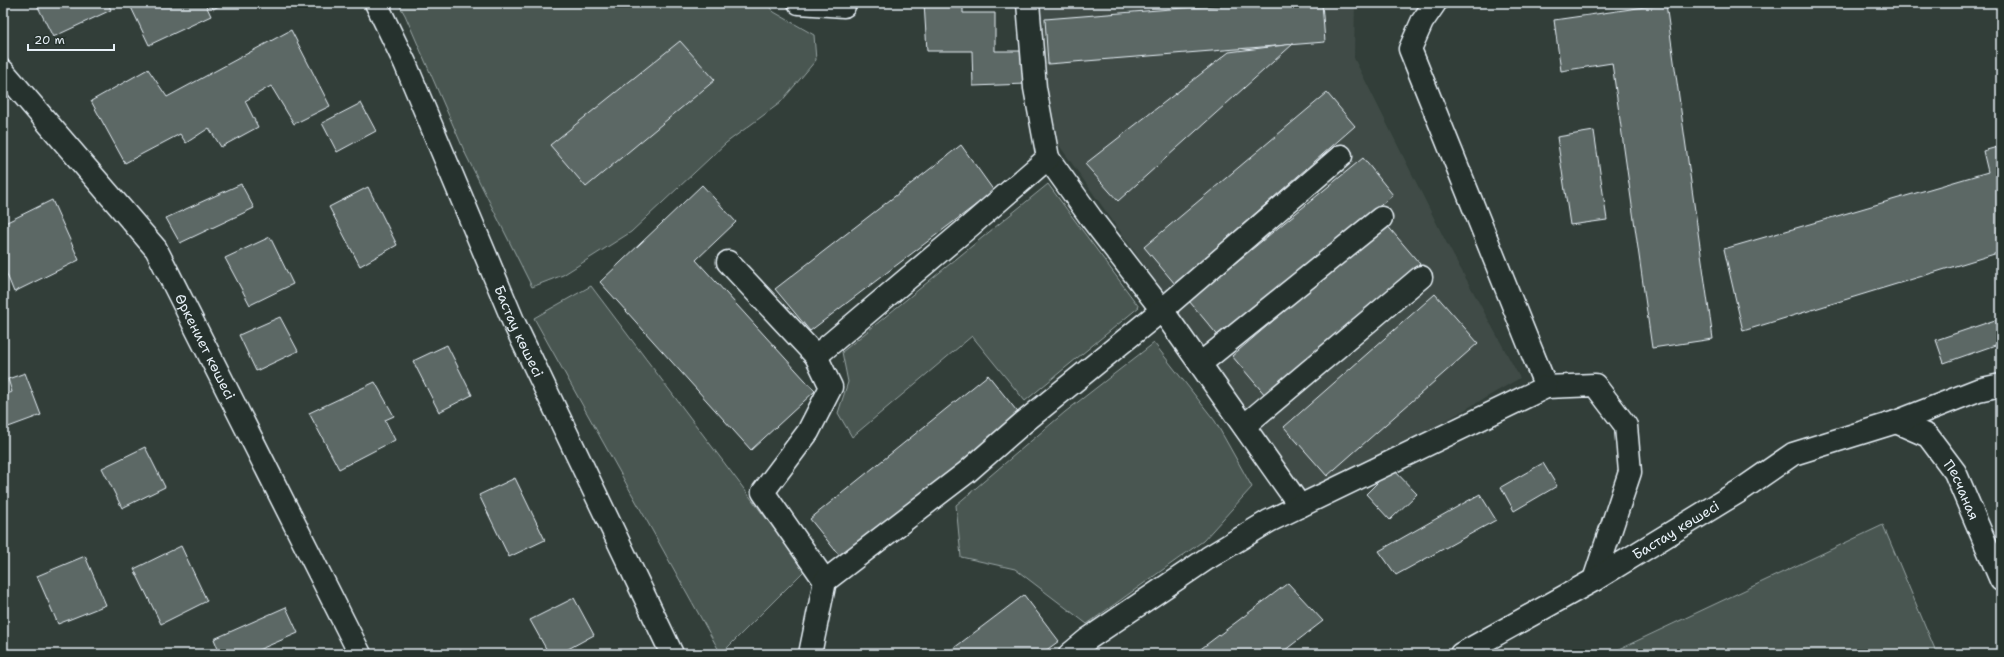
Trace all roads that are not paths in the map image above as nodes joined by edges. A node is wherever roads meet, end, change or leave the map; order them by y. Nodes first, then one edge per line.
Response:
1 (376, 3) edge
2 (798, 3) edge
3 (1028, 3) edge
4 (1435, 3) edge
5 (844, 6) dead end
6 (3, 70) edge
7 (1341, 156) dead end
8 (1048, 158) junction
9 (1381, 218) dead end
10 (728, 262) dead end
11 (1421, 277) dead end
12 (1162, 310) junction
13 (816, 356) junction
14 (1200, 364) junction
15 (2001, 385) edge
16 (1546, 387) junction
17 (1896, 422) junction
18 (1244, 426) junction
19 (1300, 506) junction
20 (1594, 580) junction
21 (2001, 580) edge
22 (825, 581) junction
23 (360, 654) edge
24 (672, 654) edge
25 (810, 654) edge
26 (1070, 654) edge
27 (1461, 654) edge

1 - 24 street, Бастау көшесі
2 - 5 street
3 - 8 street
4 - 16 street
6 - 23 street, Өркениет көшесі
7 - 12 street
8 - 12 street
8 - 13 street
9 - 14 street
10 - 13 street
11 - 18 street
12 - 14 street
12 - 22 street
13 - 22 street
14 - 18 street
15 - 17 street, Бастау көшесі
16 - 19 street
16 - 20 street
17 - 20 street, Бастау көшесі
17 - 21 street, Песчаная
18 - 19 street
19 - 26 street
20 - 27 street, Бастау көшесі
22 - 25 street

